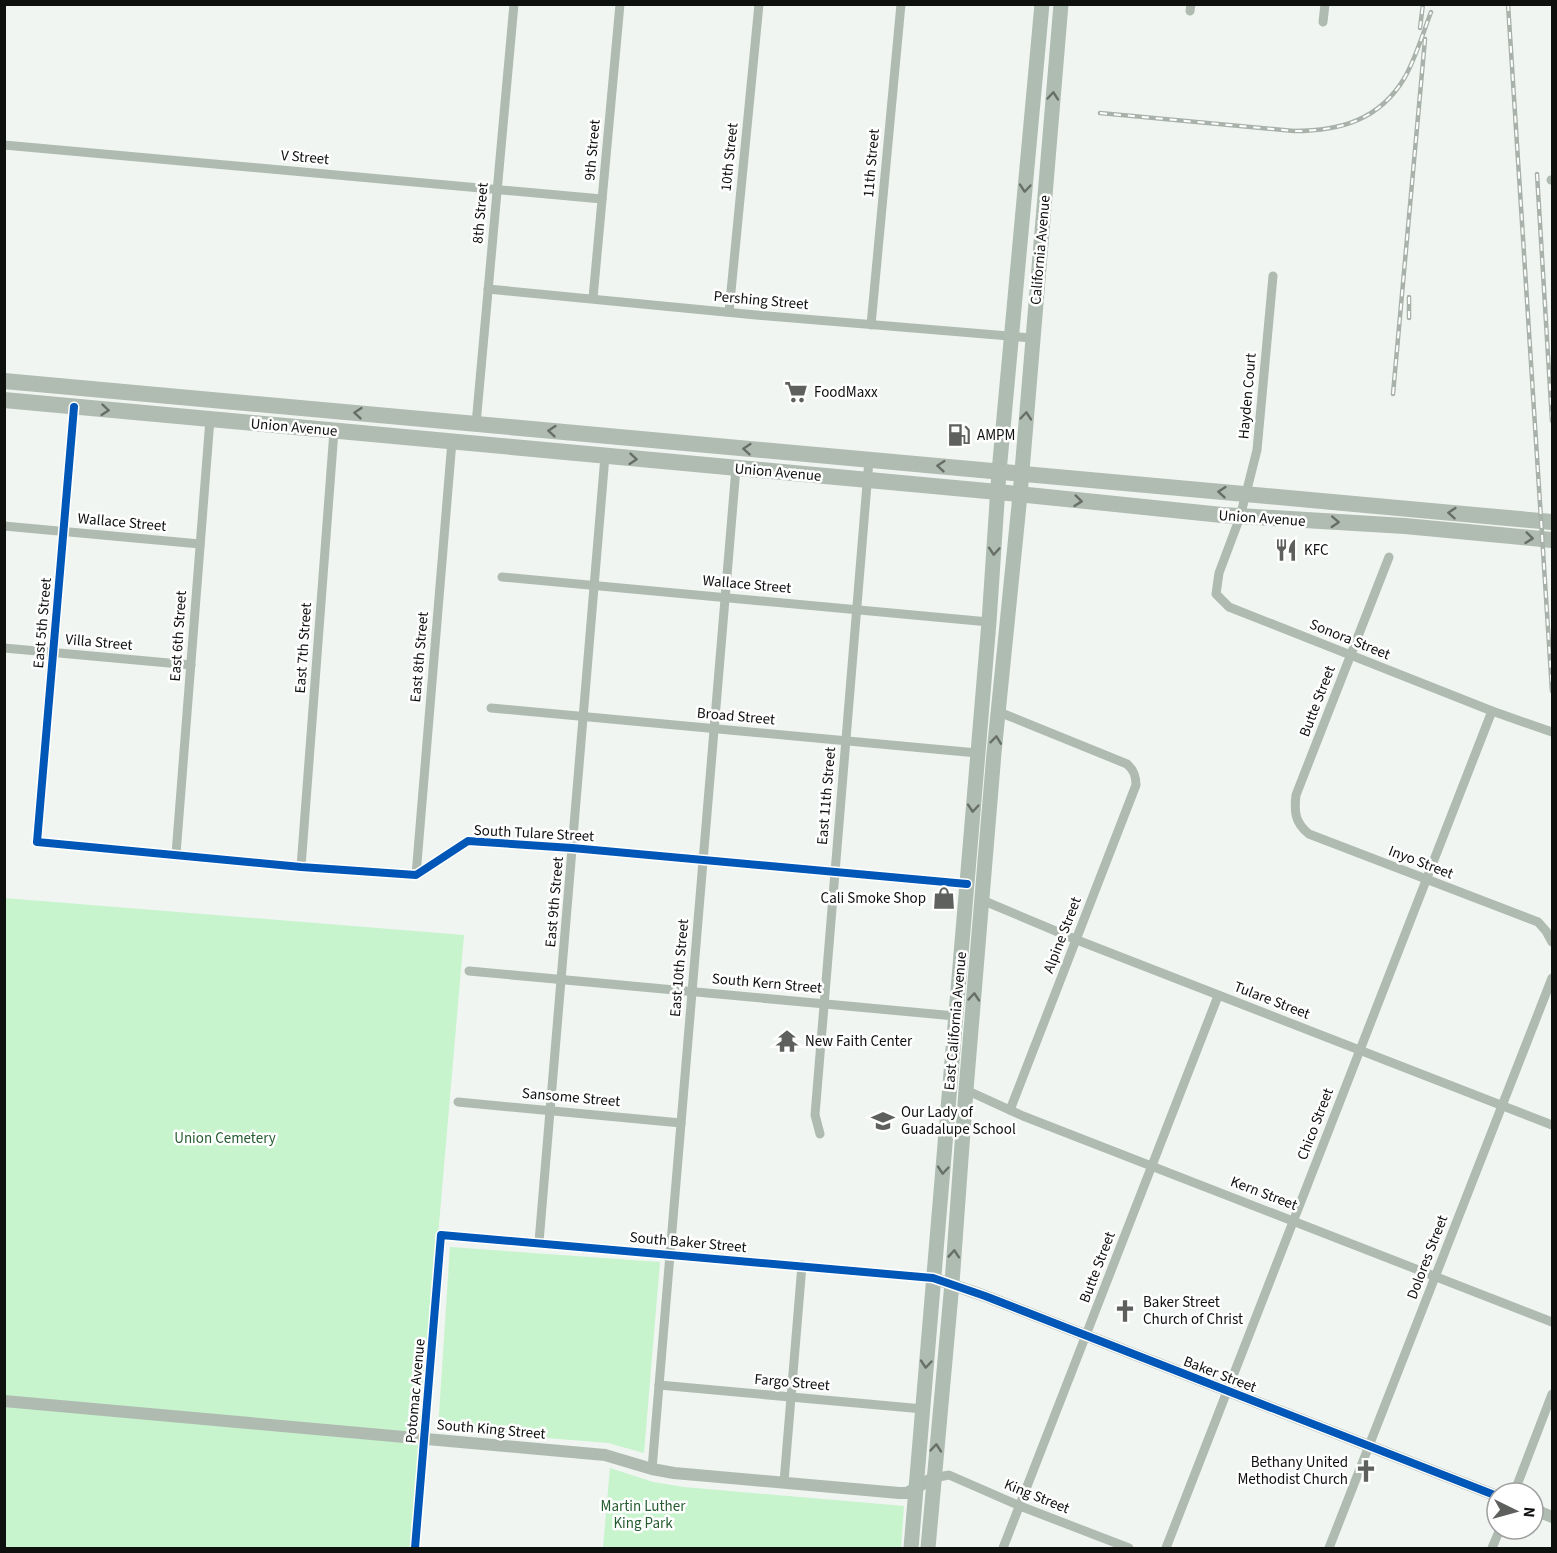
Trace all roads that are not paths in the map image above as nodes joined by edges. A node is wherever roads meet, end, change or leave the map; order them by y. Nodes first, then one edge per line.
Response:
1 (514, 4) edge
2 (620, 4) edge
3 (759, 4) edge
4 (901, 4) edge
5 (1042, 4) edge
6 (1053, 4) edge
7 (1061, 4) edge
8 (1325, 4) edge
9 (1323, 22) dead end
10 (1058, 40) junction
11 (1033, 102) junction
12 (4, 145) edge
13 (1047, 162) junction
14 (497, 189) junction
15 (602, 199) junction
16 (1273, 276) dead end
17 (488, 289) junction
18 (593, 298) junction
19 (729, 312) junction
20 (871, 325) junction
21 (1012, 336) junction
22 (1032, 338) junction
23 (4, 381) edge
24 (4, 400) edge
25 (74, 407) junction
26 (210, 419) junction
27 (476, 424) junction
28 (334, 431) junction
29 (388, 436) junction
30 (452, 441) junction
31 (605, 456) junction
32 (870, 460) junction
33 (736, 468) junction
34 (999, 472) junction
35 (1021, 474) junction
36 (868, 481) junction
37 (998, 492) junction
38 (1020, 495) junction
39 (1246, 495) junction
40 (1240, 517) junction
41 (1552, 522) edge
42 (4, 526) edge
43 (63, 532) junction
44 (1552, 540) edge
45 (200, 544) junction
46 (1389, 557) dead end
47 (502, 577) dead end
48 (594, 586) junction
49 (725, 598) junction
50 (857, 609) junction
51 (988, 622) junction
52 (4, 648) edge
53 (53, 653) junction
54 (986, 653) junction
55 (1351, 656) junction
56 (191, 665) junction
57 (491, 708) dead end
58 (1492, 711) junction
59 (999, 712) junction
60 (583, 717) junction
61 (714, 729) junction
62 (1552, 732) edge
63 (846, 741) junction
64 (977, 753) junction
65 (989, 815) junction
66 (1298, 823) joint
67 (970, 836) junction
68 (572, 848) junction
69 (176, 854) junction
70 (703, 860) junction
71 (301, 867) junction
72 (835, 872) junction
73 (416, 875) junction
74 (1426, 881) junction
75 (966, 884) junction
76 (982, 900) junction
77 (1077, 940) junction
78 (1552, 942) edge
79 (469, 971) dead end
80 (1552, 978) edge
81 (561, 979) junction
82 (692, 991) junction
83 (1218, 996) junction
84 (824, 1003) junction
85 (956, 1016) junction
86 (1360, 1051) junction
87 (966, 1082) junction
88 (458, 1102) dead end
89 (1502, 1106) junction
90 (1010, 1110) junction
91 (550, 1111) junction
92 (681, 1122) junction
93 (1552, 1125) edge
94 (820, 1134) dead end
95 (1152, 1166) junction
96 (1294, 1221) junction
97 (441, 1235) joint
98 (539, 1242) junction
99 (670, 1254) junction
100 (802, 1265) junction
101 (1435, 1276) junction
102 (933, 1278) junction
103 (952, 1283) junction
104 (1552, 1322) edge
105 (1086, 1336) junction
106 (659, 1385) junction
107 (1227, 1391) junction
108 (1552, 1394) edge
109 (790, 1397) junction
110 (4, 1401) edge
111 (922, 1409) junction
112 (424, 1438) junction
113 (1369, 1446) junction
114 (652, 1469) junction
115 (933, 1478) junction
116 (1519, 1481) edge
117 (783, 1482) junction
118 (916, 1488) junction
119 (1485, 1491) edge
120 (1020, 1506) junction
121 (415, 1548) edge
122 (911, 1548) edge
123 (928, 1548) edge
124 (1003, 1548) edge
125 (1129, 1548) edge
126 (1166, 1548) edge
127 (1329, 1548) edge

1 - 14 street, 8th Street
2 - 15 street, 9th Street
3 - 19 street, 10th Street
4 - 20 street, 11th Street
5 - 11 main road, California Avenue
6 - 10 main road
7 - 10 main road, California Avenue
8 - 9 street
13 -> 10 main road, California Avenue
11 - 13 main road
11 -> 21 main road, California Avenue
12 - 14 street, V Street
13 - 22 main road, California Avenue
14 - 15 street, V Street
14 - 17 street, 8th Street
15 - 18 street, 9th Street
16 - 39 street, Hayden Court
17 - 18 street, Pershing Street
17 - 27 street, 8th Street
18 - 19 street, Pershing Street
19 - 20 street, Pershing Street
20 - 21 street, Pershing Street
21 - 22 street, Pershing Street
21 - 34 main road, California Avenue
35 -> 22 main road, California Avenue
27 -> 23 highway, Union Avenue
24 - 25 highway, Union Avenue
25 -> 26 highway, Union Avenue
25 - 43 street, East 5th Street
26 - 28 highway, Union Avenue
26 - 45 street, East 6th Street
27 - 29 highway
32 -> 27 highway, Union Avenue
28 - 29 highway, Union Avenue
28 - 71 street, East 7th Street
29 - 30 highway, Union Avenue
30 - 31 highway, Union Avenue
30 - 73 street, East 8th Street
31 -> 33 highway, Union Avenue
31 - 48 street, East 9th Street
34 -> 32 highway, Union Avenue
32 - 36 street, East 11th Street
33 - 36 highway, Union Avenue
33 - 49 street, East 10th Street
34 - 35 highway, Union Avenue
34 - 37 main road, California Avenue
35 - 38 main road, California Avenue
39 -> 35 highway, Union Avenue
36 - 37 highway, Union Avenue
36 - 50 street, East 11th Street
37 - 38 highway, Union Avenue
37 -> 51 main road, East California Avenue
38 -> 40 highway, Union Avenue
38 - 59 main road, East California Avenue
39 - 40 street, Hayden Court
41 -> 39 highway, Union Avenue
40 -> 44 highway, Union Avenue
40 - 55 street, Sonora Street
42 - 43 street, Wallace Street
43 - 45 street, Wallace Street
43 - 53 street, East 5th Street
45 - 56 street, East 6th Street
46 - 55 street, Butte Street
47 - 48 street, Wallace Street
48 - 49 street, Wallace Street
48 - 60 street, East 9th Street
49 - 50 street, Wallace Street
49 - 61 street, East 10th Street
50 - 51 street, Wallace Street
50 - 63 street, East 11th Street
51 - 54 main road, East California Avenue
52 - 53 street, Villa Street
53 - 56 street, Villa Street
53 - 69 street, East 5th Street
54 - 59 main road
54 - 64 main road, East California Avenue
55 - 58 street, Sonora Street
55 - 66 street, Butte Street
56 - 69 street, East 6th Street
57 - 60 street, Broad Street
58 - 62 street, Sonora Street
58 - 74 street, Chico Street
65 -> 59 main road, East California Avenue
59 - 77 street, Alpine Street
60 - 61 street, Broad Street
60 - 68 street, East 9th Street
61 - 63 street, Broad Street
61 - 70 street, East 10th Street
63 - 64 street, Broad Street
63 - 72 street, East 11th Street
64 - 65 main road
64 -> 67 main road, East California Avenue
65 - 76 main road, East California Avenue
66 - 74 street, Inyo Street
67 - 75 main road, East California Avenue
67 - 76 main road
68 - 70 street, South Tulare Street
68 - 73 street, South Tulare Street
68 - 81 street, East 9th Street
69 - 71 street
70 - 72 street, South Tulare Street
70 - 82 street, East 10th Street
71 - 73 street
72 - 75 street, South Tulare Street
72 - 84 street, East 11th Street
74 - 78 street, Inyo Street
74 - 86 street, Chico Street
75 - 85 main road, East California Avenue
76 - 77 street, Tulare Street
87 -> 76 main road, East California Avenue
77 - 83 street, Tulare Street
77 - 90 street, Alpine Street
79 - 81 street, South Kern Street
80 - 89 street, Dolores Street
81 - 82 street, South Kern Street
81 - 91 street, East 9th Street
82 - 84 street, South Kern Street
82 - 92 street, East 10th Street
83 - 86 street, Tulare Street
83 - 95 street, Butte Street
84 - 85 street, South Kern Street
84 - 94 street, East 11th Street
85 - 87 main road
85 -> 102 main road, East California Avenue
86 - 89 street, Tulare Street
86 - 96 street, Chico Street
87 - 90 street, Kern Street
103 -> 87 main road, East California Avenue
88 - 91 street, Sansome Street
89 - 93 street, Tulare Street
89 - 101 street, Dolores Street
90 - 95 street, Kern Street
91 - 92 street, Sansome Street
91 - 98 street, East 9th Street
92 - 99 street, East 10th Street
95 - 96 street, Kern Street
95 - 105 street, Butte Street
96 - 101 street, Kern Street
96 - 107 street, Chico Street
97 - 98 street, South Baker Street
97 - 112 street, Potomac Avenue
98 - 99 street, South Baker Street
99 - 100 street, South Baker Street
99 - 106 street, East 10th Street
100 - 102 street, South Baker Street
100 - 109 street
101 - 104 street, Kern Street
101 - 113 street, Dolores Street
102 - 103 street, Baker Street
102 -> 111 main road, East California Avenue
103 - 105 street, Baker Street
115 -> 103 main road, East California Avenue
105 - 107 street, Baker Street
105 - 120 street, Butte Street
106 - 109 street, Fargo Street
106 - 114 street, East 10th Street
107 - 113 street, Baker Street
107 - 126 street, Chico Street
108 - 116 street
109 - 111 street, Fargo Street
109 - 117 street
110 - 112 street, South King Street
111 - 118 main road, East California Avenue
112 - 114 street, South King Street
112 - 121 street, Potomac Avenue
113 - 119 street, Baker Street
113 - 127 street, Dolores Street
114 - 117 street, South King Street
115 - 118 street, South King Street
115 - 120 street, King Street
115 - 123 main road, East California Avenue
117 - 118 street, South King Street
118 - 122 main road, East California Avenue
120 - 124 street, Butte Street
120 - 125 street, King Street

